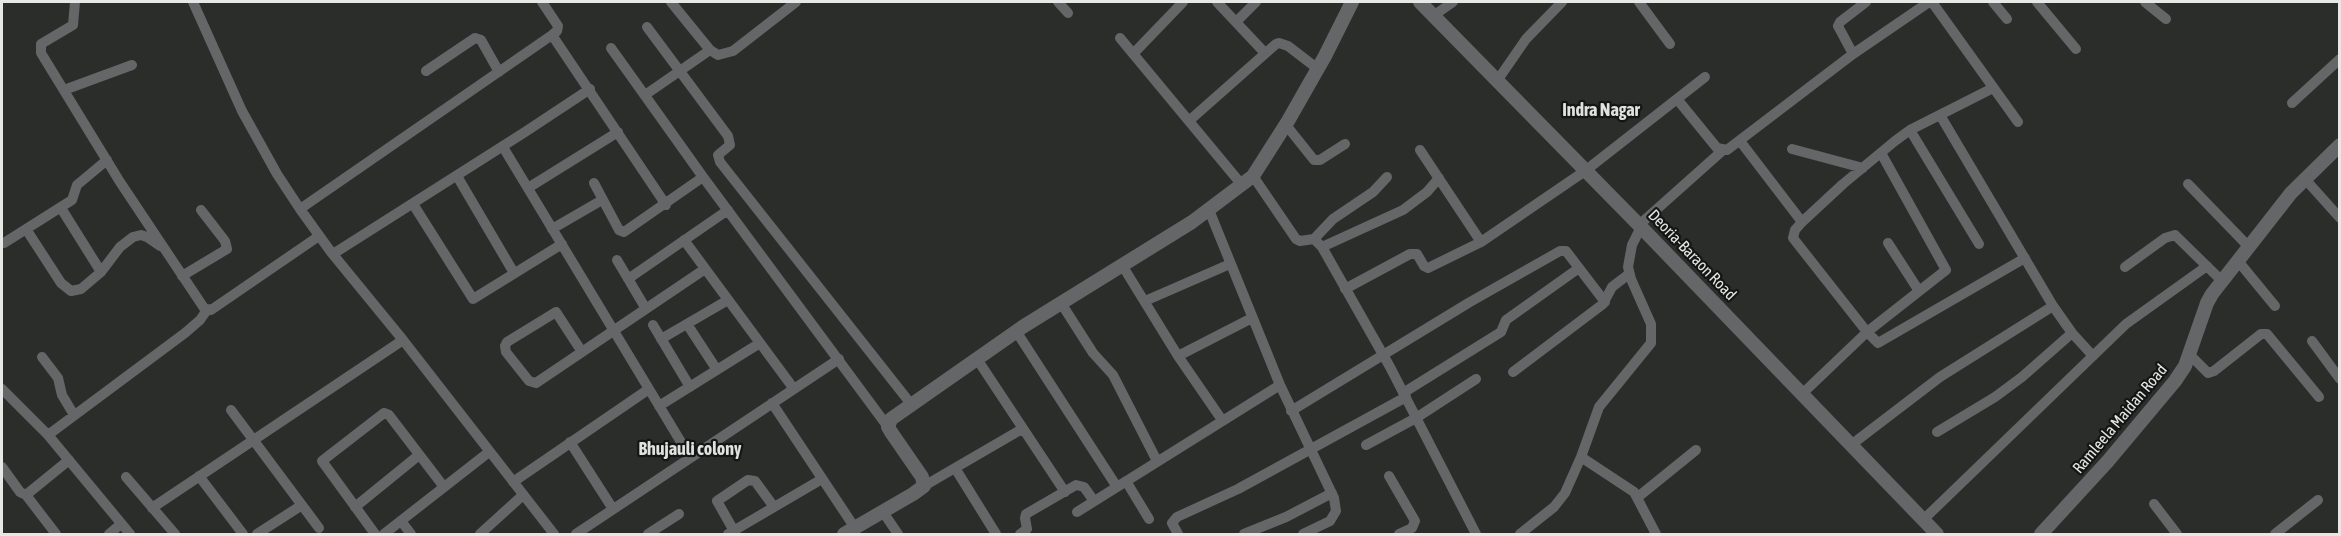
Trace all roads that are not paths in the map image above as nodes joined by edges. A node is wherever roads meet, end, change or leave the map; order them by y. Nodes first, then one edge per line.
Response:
1 (75, 2) edge
2 (542, 2) edge
3 (671, 2) edge
4 (796, 2) edge
5 (1058, 2) edge
6 (1183, 2) edge
7 (1217, 2) edge
8 (1256, 2) edge
9 (1352, 2) edge
10 (1420, 2) edge
11 (1453, 2) edge
12 (1562, 2) edge
13 (1866, 2) edge
14 (1930, 2) edge
15 (1993, 2) edge
16 (2037, 2) edge
17 (2145, 2) edge
18 (198, 3) edge
19 (1643, 3) edge
20 (1068, 13) dead end
21 (1433, 16) junction
22 (2007, 19) dead end
23 (2166, 19) dead end
24 (1236, 22) junction
25 (647, 27) dead end
26 (552, 35) junction
27 (1120, 38) dead end
28 (1670, 44) dead end
29 (611, 48) dead end
30 (2076, 49) dead end
31 (710, 50) junction
32 (1264, 52) junction
33 (1133, 54) junction
34 (1853, 54) junction
35 (2340, 59) edge
36 (132, 65) dead end
37 (1318, 69) junction
38 (681, 70) junction
39 (426, 71) dead end
40 (500, 72) junction
41 (1705, 77) dead end
42 (1497, 81) junction
43 (1993, 87) junction
44 (590, 89) junction
45 (64, 90) junction
46 (645, 95) junction
47 (1677, 99) junction
48 (2292, 103) dead end
49 (1940, 115) junction
50 (1190, 120) junction
51 (2018, 122) dead end
52 (1286, 125) junction
53 (1910, 130) junction
54 (618, 132) junction
55 (1740, 141) junction
56 (1345, 144) dead end
57 (2340, 145) edge
58 (503, 147) junction
59 (1792, 149) dead end
60 (1420, 150) dead end
61 (1722, 150) junction
62 (1881, 153) junction
63 (107, 160) junction
64 (1863, 168) junction
65 (1585, 171) junction
66 (457, 176) junction
67 (1253, 176) junction
68 (704, 177) junction
69 (1387, 177) dead end
70 (1438, 178) junction
71 (2305, 179) junction
72 (594, 183) dead end
73 (2188, 184) dead end
74 (1242, 185) junction
75 (528, 188) junction
76 (602, 200) junction
77 (413, 204) junction
78 (666, 205) junction
79 (61, 208) junction
80 (300, 209) junction
81 (201, 210) dead end
82 (728, 210) junction
83 (1209, 210) junction
84 (2340, 218) edge
85 (1802, 222) junction
86 (1640, 226) junction
87 (26, 229) junction
88 (552, 229) junction
89 (319, 236) junction
90 (684, 240) junction
91 (1481, 242) junction
92 (4, 243) dead end
93 (1318, 243) junction
94 (1888, 243) dead end
95 (562, 244) junction
96 (1979, 244) dead end
97 (2249, 247) junction
98 (165, 249) junction
99 (333, 254) junction
100 (2025, 258) junction
101 (616, 260) dead end
102 (2238, 261) junction
103 (1230, 264) junction
104 (1122, 265) junction
105 (2207, 266) junction
106 (2125, 267) dead end
107 (1579, 268) junction
108 (705, 269) junction
109 (101, 272) junction
110 (514, 273) junction
111 (1629, 274) junction
112 (182, 276) junction
113 (628, 279) junction
114 (2222, 281) junction
115 (1345, 289) junction
116 (1919, 291) junction
117 (728, 300) junction
118 (1145, 301) junction
119 (1605, 302) junction
120 (1061, 303) junction
121 (2053, 306) junction
122 (2274, 306) dead end
123 (646, 309) junction
124 (207, 310) junction
125 (1252, 318) junction
126 (687, 324) junction
127 (653, 325) dead end
128 (614, 330) junction
129 (1016, 332) junction
130 (1866, 332) junction
131 (2072, 333) junction
132 (661, 339) junction
133 (403, 340) junction
134 (2312, 341) dead end
135 (760, 343) junction
136 (582, 352) junction
137 (2189, 354) junction
138 (1383, 355) junction
139 (1178, 356) junction
140 (2093, 356) junction
141 (42, 357) dead end
142 (839, 359) junction
143 (978, 359) junction
144 (717, 370) junction
145 (1513, 372) dead end
146 (1476, 379) dead end
147 (2340, 379) edge
148 (1280, 385) junction
149 (690, 387) junction
150 (2, 389) edge
151 (649, 389) junction
152 (794, 389) junction
153 (1802, 394) junction
154 (1404, 395) junction
155 (2319, 397) dead end
156 (772, 403) junction
157 (911, 404) junction
158 (659, 406) junction
159 (231, 410) dead end
160 (1291, 411) junction
161 (74, 415) junction
162 (1416, 418) junction
163 (1222, 420) junction
164 (888, 427) junction
165 (1022, 429) junction
166 (1937, 432) dead end
167 (48, 435) junction
168 (253, 439) junction
169 (570, 442) junction
170 (1851, 445) junction
171 (1366, 446) dead end
172 (1311, 450) junction
173 (1696, 450) dead end
174 (489, 452) junction
175 (420, 455) junction
176 (690, 457) junction
177 (1581, 457) junction
178 (69, 460) junction
179 (1157, 461) junction
180 (2, 467) edge
181 (955, 468) junction
182 (199, 476) junction
183 (1389, 476) dead end
184 (126, 477) dead end
185 (822, 479) junction
186 (513, 482) junction
187 (1121, 484) junction
188 (924, 486) junction
189 (444, 487) junction
190 (1065, 492) junction
191 (1332, 493) junction
192 (26, 495) junction
193 (523, 495) junction
194 (1638, 497) junction
195 (2318, 500) dead end
196 (1094, 501) junction
197 (2154, 504) dead end
198 (302, 505) junction
199 (355, 507) junction
200 (774, 507) junction
201 (153, 508) junction
202 (613, 510) junction
203 (883, 512) junction
204 (1077, 512) dead end
205 (679, 514) dead end
206 (1149, 519) dead end
207 (1923, 520) junction
208 (401, 521) junction
209 (121, 524) junction
210 (319, 528) dead end
211 (662, 531) edge
212 (849, 531) edge
213 (2047, 532) edge
214 (731, 533) edge
215 (56, 534) edge
216 (109, 534) edge
217 (130, 534) edge
218 (175, 534) edge
219 (243, 534) edge
220 (257, 534) edge
221 (375, 534) edge
222 (384, 534) edge
223 (411, 534) edge
224 (480, 534) edge
225 (554, 534) edge
226 (576, 534) edge
227 (648, 534) edge
228 (898, 534) edge
229 (996, 534) edge
230 (1020, 534) edge
231 (1178, 534) edge
232 (1244, 534) edge
233 (1303, 534) edge
234 (1399, 534) edge
235 (1476, 534) edge
236 (1520, 534) edge
237 (1656, 534) edge
238 (1934, 534) edge
239 (2177, 534) edge
240 (2275, 534) edge

1 - 45 street
2 - 26 street
3 - 31 street
4 - 31 street
5 - 20 street
6 - 33 street
7 - 24 street
8 - 24 street
9 - 37 street
10 - 21 street, Deoria-Baraon Road
11 - 21 street
12 - 42 street
13 - 34 street
14 - 34 street
14 - 43 street
15 - 22 street
16 - 30 street
17 - 23 street
18 - 80 street
19 - 28 street
21 - 42 street, Deoria-Baraon Road
24 - 32 street
25 - 38 street
26 - 40 street
26 - 44 street
27 - 33 street
29 - 46 street
31 - 38 street
32 - 37 street
32 - 50 street
33 - 50 street
34 - 55 street
35 - 48 street
36 - 45 street
37 - 52 street
38 - 46 street
38 - 157 street
39 - 40 street
40 - 80 street
41 - 47 street
42 - 65 street, Deoria-Baraon Road
43 - 49 street
43 - 51 street
44 - 54 street
44 - 58 street
45 - 63 street
46 - 68 street
47 - 61 street
47 - 65 street
49 - 53 street
49 - 100 street
50 - 74 street
52 - 56 street
52 - 67 street
53 - 62 street
53 - 96 street
54 - 75 street
54 - 78 street
55 - 61 street
55 - 85 street
57 - 71 street, Ramleela Maidan Road
58 - 66 street
58 - 75 street
59 - 64 street
60 - 70 street
61 - 86 street
62 - 64 street
62 - 116 street
63 - 79 street
63 - 98 street
64 - 85 street
65 - 86 street, Deoria-Baraon Road
65 - 91 street
66 - 77 street
66 - 110 street
67 - 74 street
67 - 93 street
68 - 78 street
68 - 82 street
69 - 93 street
70 - 91 street
70 - 93 street
71 - 84 street
71 - 97 street, Ramleela Maidan Road
72 - 76 street
73 - 97 street
74 - 83 street
75 - 88 street
76 - 78 street
76 - 88 street
77 - 99 street
77 - 110 street
79 - 87 street
79 - 109 street
80 - 89 street
81 - 112 street
82 - 90 street
82 - 142 street
83 - 103 street
83 - 104 street
85 - 130 street
86 - 111 street
86 - 153 street, Deoria-Baraon Road
87 - 92 street
87 - 109 street
88 - 95 street
89 - 99 street
89 - 124 street
90 - 108 street
90 - 113 street
91 - 115 street
93 - 115 street
94 - 116 street
95 - 110 street
95 - 128 street
97 - 102 street, Ramleela Maidan Road
98 - 109 street
98 - 112 street
99 - 133 street
100 - 121 street
100 - 130 street
101 - 113 street
102 - 114 street, Ramleela Maidan Road
102 - 122 street
103 - 118 street
103 - 125 street
104 - 118 street
104 - 120 street
105 - 106 street
105 - 114 street
105 - 140 street
107 - 119 street
107 - 138 street
107 - 154 street
108 - 117 street
108 - 123 street
111 - 119 street
111 - 177 street
112 - 124 street
113 - 123 street
114 - 137 street, Ramleela Maidan Road
115 - 138 street
116 - 130 street
117 - 126 street
117 - 135 street
118 - 139 street
119 - 145 street
120 - 129 street
120 - 179 street
121 - 131 street
121 - 170 street
123 - 128 street
124 - 161 street
125 - 139 street
125 - 148 street
126 - 132 street
126 - 144 street
127 - 132 street
128 - 136 street
128 - 151 street
129 - 143 street
129 - 187 street
130 - 153 street
131 - 140 street
131 - 166 street
132 - 149 street
133 - 168 street
133 - 174 street
134 - 147 street
135 - 144 street
135 - 152 street
136 - 136 street
137 - 155 street
137 - 213 street, Ramleela Maidan Road
138 - 154 street
138 - 160 street
139 - 163 street
140 - 207 street
141 - 161 street
142 - 152 street
142 - 164 street
143 - 157 street
143 - 165 street
144 - 149 street
146 - 162 street
148 - 160 street
148 - 163 street
149 - 158 street
150 - 167 street
151 - 158 street
151 - 169 street
152 - 156 street
153 - 170 street, Deoria-Baraon Road
154 - 162 street
154 - 172 street
156 - 176 street
156 - 185 street
157 - 164 street
158 - 176 street
159 - 168 street
160 - 172 street
161 - 167 street
162 - 171 street
162 - 235 street
163 - 179 street
164 - 188 street
165 - 181 street
165 - 190 street
167 - 178 street
168 - 182 street
168 - 198 street
169 - 186 street
169 - 202 street
170 - 207 street, Deoria-Baraon Road
172 - 191 street
172 - 231 street
173 - 194 street
174 - 186 street
174 - 189 street
175 - 189 street
175 - 199 street
175 - 199 street
176 - 202 street
177 - 194 street
177 - 236 street
178 - 192 street
178 - 209 street
179 - 187 street
180 - 192 street
181 - 188 street
181 - 229 street
182 - 201 street
182 - 219 street
183 - 234 street
184 - 201 street
185 - 200 street
185 - 212 street
186 - 193 street
187 - 196 street
187 - 206 street
188 - 203 street
189 - 208 street
190 - 196 street
190 - 230 street
191 - 232 street
191 - 233 street
192 - 215 street
193 - 224 street
193 - 225 street
194 - 237 street
195 - 240 street
196 - 204 street
197 - 239 street
198 - 210 street
198 - 220 street
199 - 221 street
200 - 214 street
200 - 214 street
201 - 218 street
202 - 226 street
203 - 212 street
203 - 228 street
205 - 211 street
207 - 238 street, Deoria-Baraon Road
208 - 222 street
208 - 223 street
209 - 216 street
209 - 217 street
211 - 227 street

